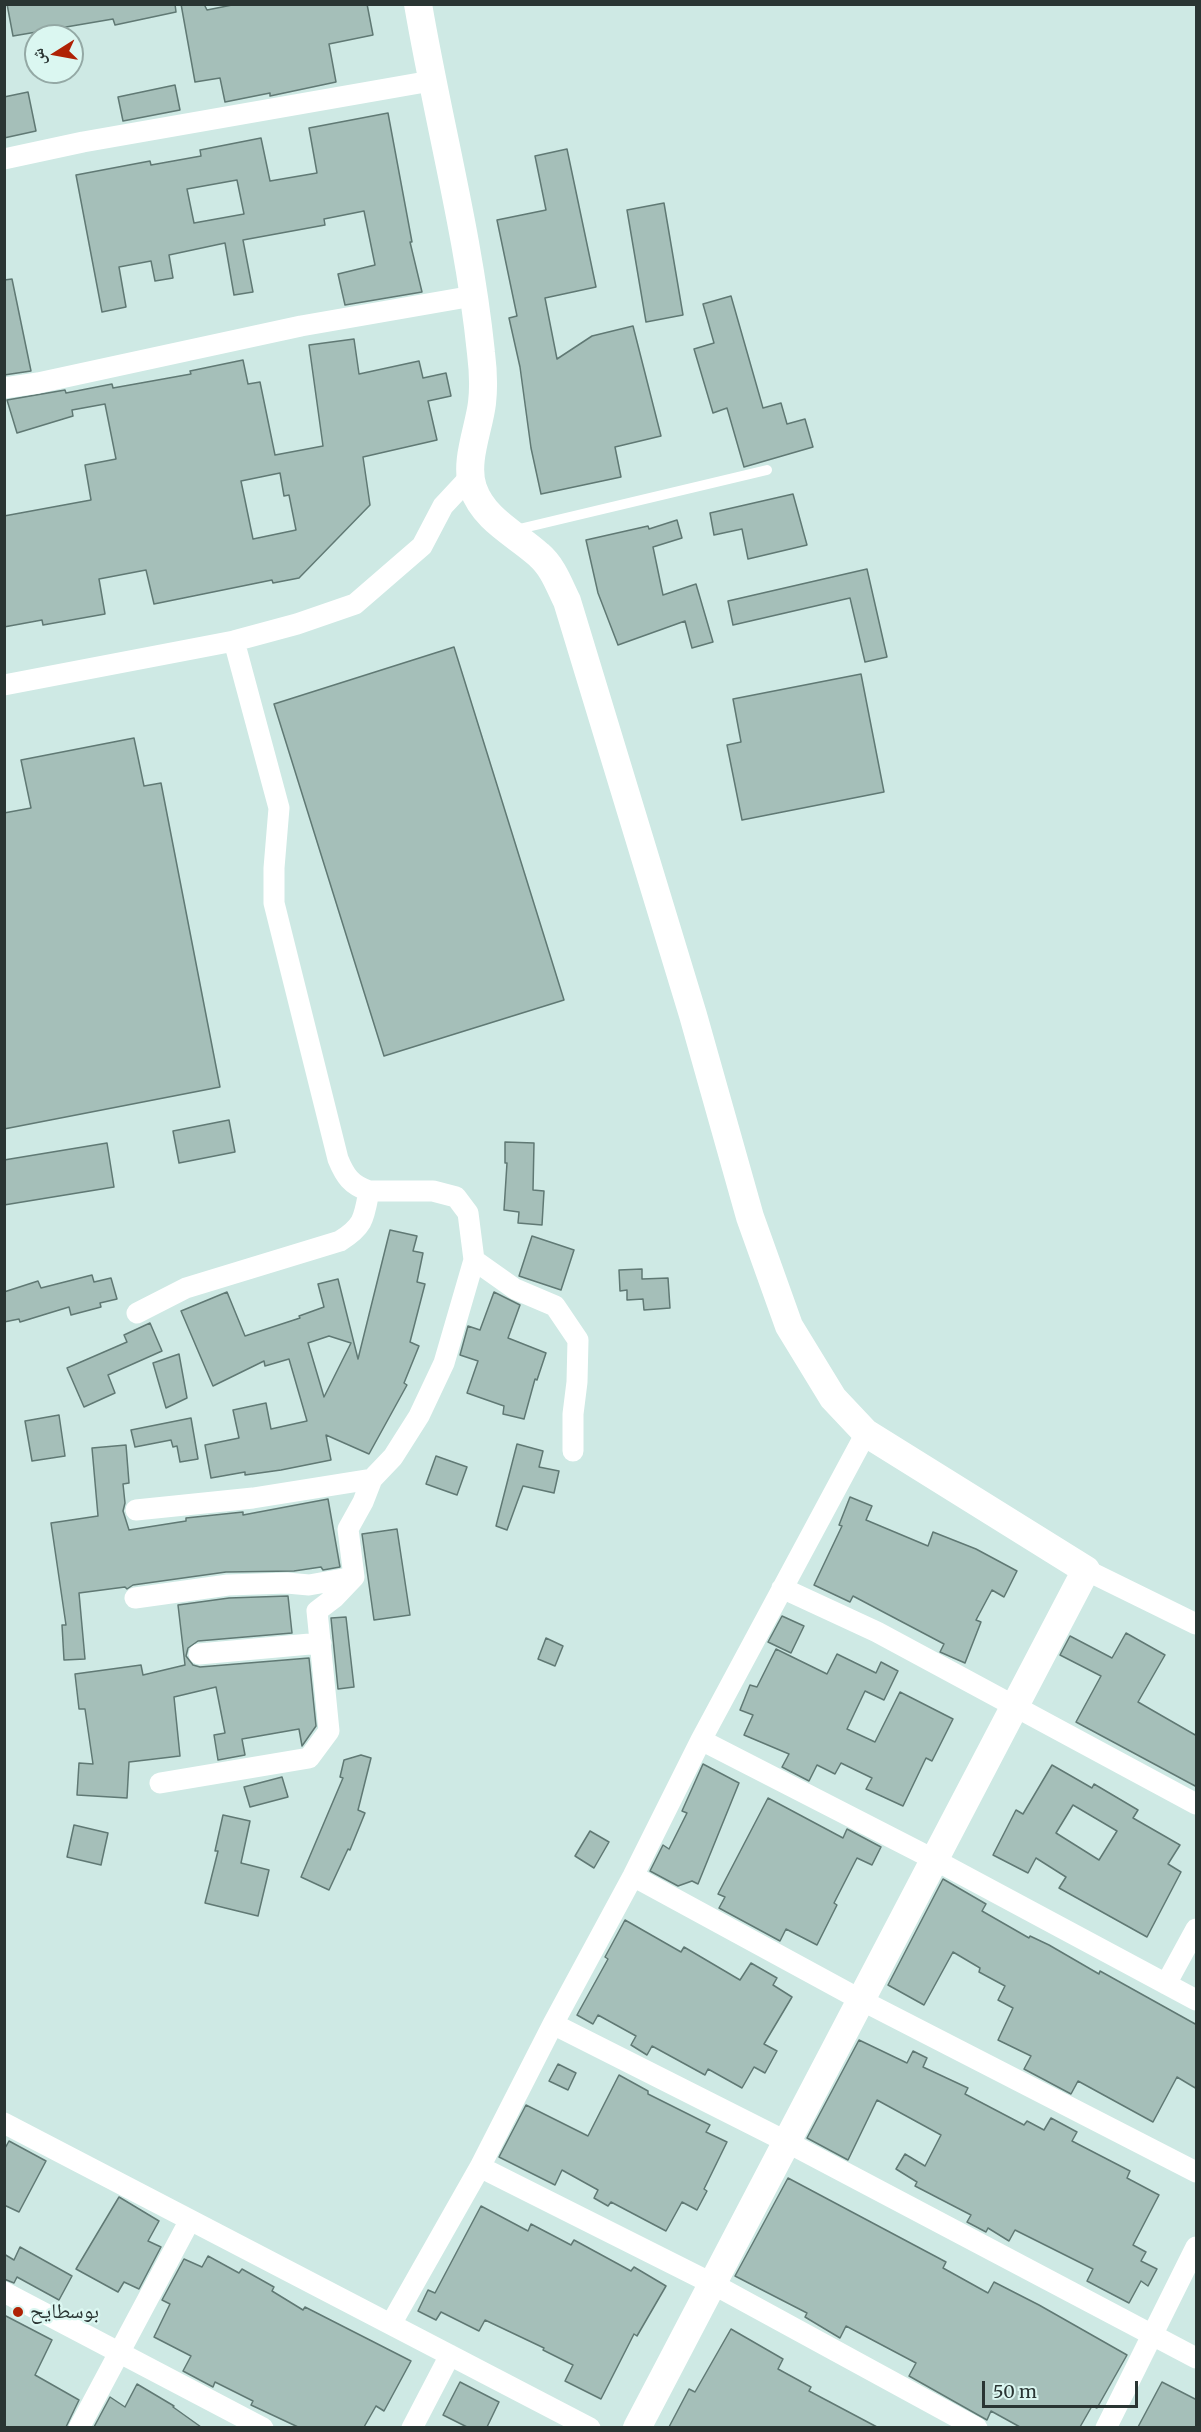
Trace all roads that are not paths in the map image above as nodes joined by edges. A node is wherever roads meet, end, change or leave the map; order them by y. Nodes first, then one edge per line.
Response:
1 (418, 4) edge
2 (431, 81) junction
3 (4, 159) edge
4 (473, 296) junction
5 (4, 388) edge
6 (767, 470) dead end
7 (470, 477) junction
8 (508, 532) junction
9 (234, 641) junction
10 (4, 685) edge
11 (369, 1191) junction
12 (474, 1260) junction
13 (137, 1313) dead end
14 (866, 1433) junction
15 (573, 1451) dead end
16 (372, 1479) junction
17 (136, 1510) dead end
18 (1086, 1570) junction
19 (354, 1577) junction
20 (782, 1588) junction
21 (135, 1598) dead end
22 (1197, 1624) edge
23 (321, 1643) junction
24 (199, 1654) dead end
25 (1015, 1706) junction
26 (701, 1740) junction
27 (160, 1783) dead end
28 (1197, 1804) edge
29 (935, 1860) junction
30 (633, 1876) junction
31 (1197, 1929) edge
32 (1166, 1983) junction
33 (861, 2000) junction
34 (1197, 2000) edge
35 (553, 2024) junction
36 (4, 2123) edge
37 (787, 2142) junction
38 (480, 2168) junction
39 (1197, 2172) edge
40 (190, 2220) junction
41 (1197, 2247) edge
42 (713, 2284) junction
43 (4, 2292) edge
44 (391, 2324) junction
45 (1152, 2334) junction
46 (120, 2352) junction
47 (450, 2355) junction
48 (1197, 2358) edge
49 (79, 2427) edge
50 (263, 2427) edge
51 (412, 2427) edge
52 (590, 2427) edge
53 (638, 2427) edge
54 (977, 2427) edge
55 (1106, 2427) edge

1 - 2 street
2 - 3 street
2 - 4 street
4 - 5 street
4 - 7 street
6 - 8 lane
7 - 8 street
7 - 9 street
8 - 14 street
9 - 10 street
9 - 11 street
11 - 12 street
11 - 13 street
12 - 15 street
12 - 16 street
14 - 18 street
14 - 20 street
16 - 17 street
16 - 19 street
18 - 22 street
18 - 25 street
19 - 21 street
19 - 23 street
20 - 25 street
20 - 26 street
23 - 24 street
23 - 27 street
25 - 28 street
25 - 29 street
26 - 29 street
26 - 30 street
29 - 32 street
29 - 33 street
30 - 33 street
30 - 35 street
31 - 32 street
32 - 34 street
33 - 37 street
33 - 39 street
35 - 37 street
35 - 38 street
36 - 40 street
37 - 42 street
37 - 45 street
38 - 42 street
38 - 44 street
40 - 44 street
40 - 46 street
41 - 45 street
42 - 53 street
42 - 54 street
43 - 46 street
44 - 47 street
45 - 48 street
45 - 55 street
46 - 49 street
46 - 50 street
47 - 51 street
47 - 52 street

